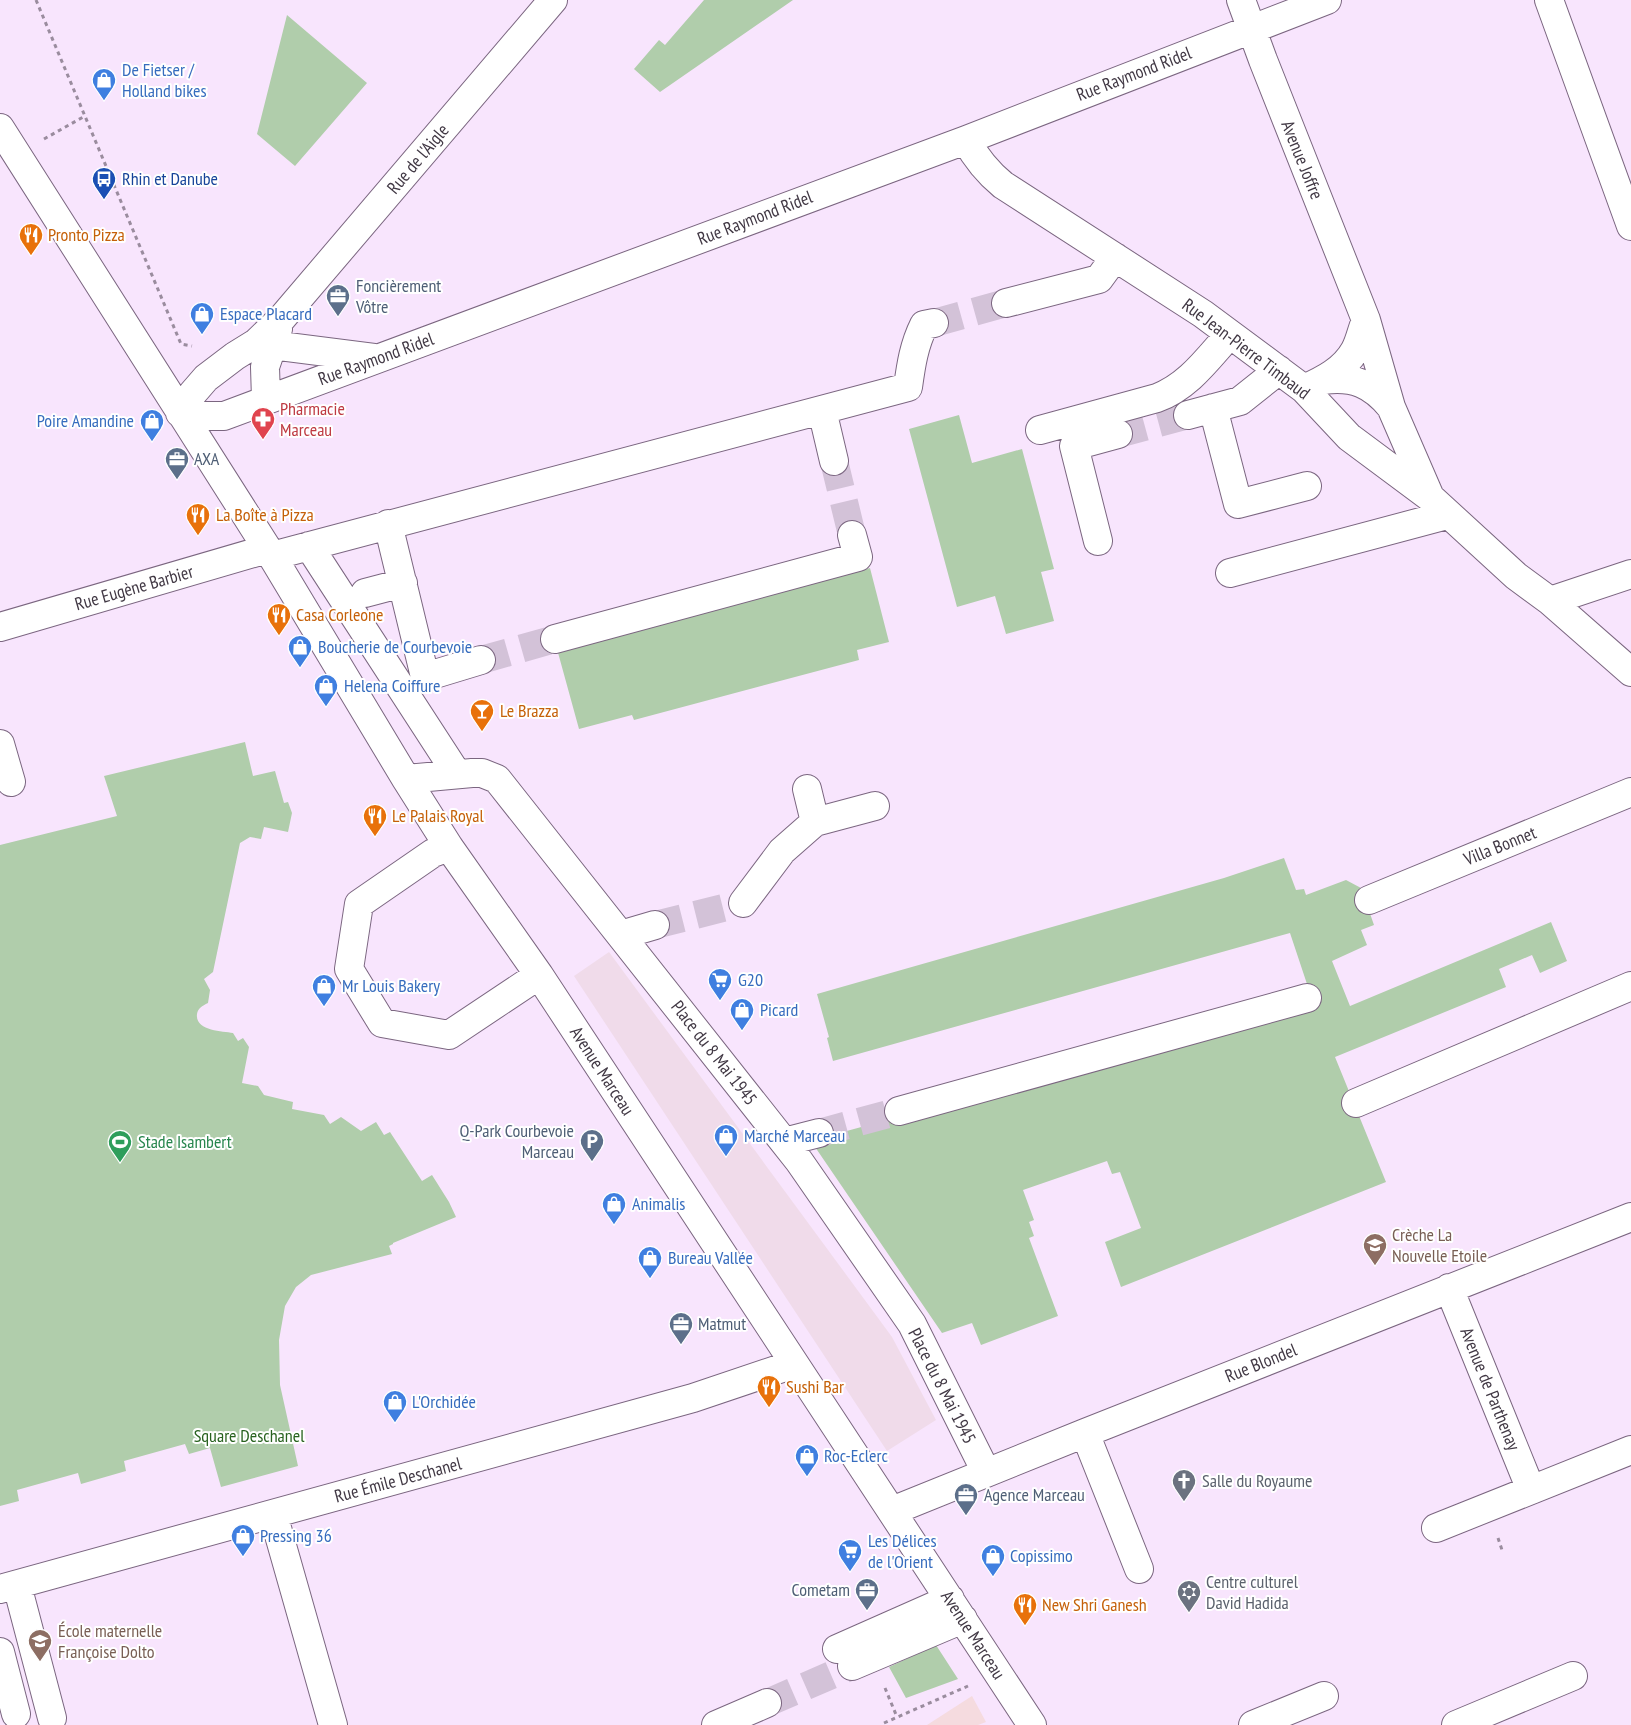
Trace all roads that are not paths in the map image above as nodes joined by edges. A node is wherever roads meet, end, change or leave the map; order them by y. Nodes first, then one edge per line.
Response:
1 (553, 0) edge
2 (1241, 0) edge
3 (1326, 0) edge
4 (1549, 0) edge
5 (1252, 29) junction
6 (0, 128) edge
7 (966, 140) junction
8 (9, 156) edge
9 (1631, 226) edge
10 (1115, 257) junction
11 (1006, 303) tunnel mouth
12 (1366, 320) junction
13 (934, 323) tunnel mouth
14 (1230, 334) junction
15 (254, 348) junction
16 (378, 359) junction
17 (1278, 370) junction
18 (1314, 384) junction
19 (266, 399) junction
20 (1391, 407) junction
21 (822, 410) junction
22 (180, 413) junction
23 (1040, 430) dead end
24 (1118, 434) tunnel mouth
25 (834, 461) tunnel mouth
26 (1307, 486) dead end
27 (1439, 507) junction
28 (388, 524) junction
29 (1098, 541) dead end
30 (309, 546) junction
31 (855, 546) dead end
32 (270, 552) junction
33 (1230, 573) dead end
34 (1631, 574) edge
35 (403, 583) junction
36 (353, 595) junction
37 (1550, 601) junction
38 (0, 627) edge
39 (554, 639) tunnel mouth
40 (481, 660) tunnel mouth
41 (1631, 672) edge
42 (413, 680) junction
43 (0, 744) edge
44 (456, 774) junction
45 (406, 779) junction
46 (11, 782) dead end
47 (807, 789) dead end
48 (1631, 792) edge
49 (876, 806) dead end
50 (815, 822) junction
51 (449, 847) junction
52 (1368, 900) dead end
53 (743, 902) tunnel mouth
54 (655, 925) tunnel mouth
55 (621, 935) junction
56 (539, 975) junction
57 (1631, 986) edge
58 (1307, 998) dead end
59 (1356, 1103) dead end
60 (899, 1111) tunnel mouth
61 (819, 1133) tunnel mouth
62 (784, 1142) junction
63 (1631, 1217) edge
64 (1449, 1288) junction
65 (794, 1364) junction
66 (1085, 1433) junction
67 (1631, 1450) edge
68 (986, 1472) junction
69 (1531, 1490) junction
70 (892, 1511) junction
71 (273, 1514) junction
72 (1436, 1528) dead end
73 (1139, 1570) dead end
74 (8, 1587) edge
75 (957, 1609) junction
76 (0, 1652) edge
77 (845, 1657) tunnel mouth
78 (1573, 1676) dead end
79 (1324, 1696) dead end
80 (767, 1703) tunnel mouth
81 (16, 1714) dead end
82 (52, 1718) dead end
83 (1484, 1719) edge
84 (1025, 1723) edge
85 (333, 1725) edge
86 (716, 1725) edge
87 (1253, 1725) edge
88 (1456, 1725) edge

1 - 15 street, Rue de l'Aigle
2 - 5 street, Avenue Joffre
3 - 5 street, Rue Raymond Ridel
4 - 9 street
5 - 7 street, Rue Raymond Ridel
5 - 12 street, Avenue Joffre
6 - 8 street, Avenue Marceau
7 - 10 street, Rue Jean-Pierre Timbaud
7 - 16 street, Rue Raymond Ridel
8 - 22 street, Avenue Marceau
10 - 11 street
10 - 14 street, Rue Jean-Pierre Timbaud
12 - 18 street
12 - 20 street, Avenue Joffre
13 - 21 street, Rue Eugène Barbier
14 - 17 street, Rue Jean-Pierre Timbaud
14 - 23 street
15 - 16 street
15 - 19 street, Rue de l'Aigle
15 - 22 street, Rue de l'Aigle
16 - 19 street, Rue Raymond Ridel
17 - 18 street, Rue Jean-Pierre Timbaud
17 - 26 street
18 - 20 street, Rue Jean-Pierre Timbaud
18 - 27 street, Rue Jean-Pierre Timbaud
19 - 22 street, Rue Raymond Ridel
20 - 27 street, Avenue Joffre
21 - 25 street
21 - 28 street, Rue Eugène Barbier
22 - 32 street, Avenue Marceau
24 - 29 street
27 - 33 street
27 - 37 street, Rue Jean-Pierre Timbaud
28 - 30 street, Rue Eugène Barbier
28 - 35 street
30 - 32 street, Rue Eugène Barbier
30 - 36 street
31 - 39 street
32 - 38 street, Rue Eugène Barbier
32 - 45 street, Avenue Marceau
34 - 37 street
35 - 36 street
35 - 42 street
36 - 42 street
37 - 41 street, Rue Jean-Pierre Timbaud
40 - 42 street
42 - 44 street
43 - 46 street
44 - 45 street, Place du 8 Mai 1945
44 - 55 street, Place du 8 Mai 1945
45 - 51 street, Avenue Marceau
47 - 50 street
48 - 52 street, Villa Bonnet
49 - 50 street
50 - 53 street
51 - 56 street, Avenue Marceau
51 - 56 street
54 - 55 street
55 - 62 street, Place du 8 Mai 1945
56 - 65 street, Avenue Marceau
57 - 59 street
58 - 60 street
61 - 62 street
62 - 68 street, Place du 8 Mai 1945
63 - 64 street, Rue Blondel
64 - 66 street, Rue Blondel
64 - 69 street, Avenue de Parthenay
65 - 70 street, Avenue Marceau
65 - 71 street, Rue Émile Deschanel
66 - 68 street, Rue Blondel
66 - 73 street
67 - 69 street
68 - 70 street, Rue Blondel
69 - 72 street
70 - 75 street, Avenue Marceau
71 - 74 street, Rue Émile Deschanel
71 - 85 street
74 - 82 street
75 - 77 street
75 - 84 street, Avenue Marceau
76 - 81 street
78 - 83 street
79 - 87 street
80 - 86 street
83 - 88 street

